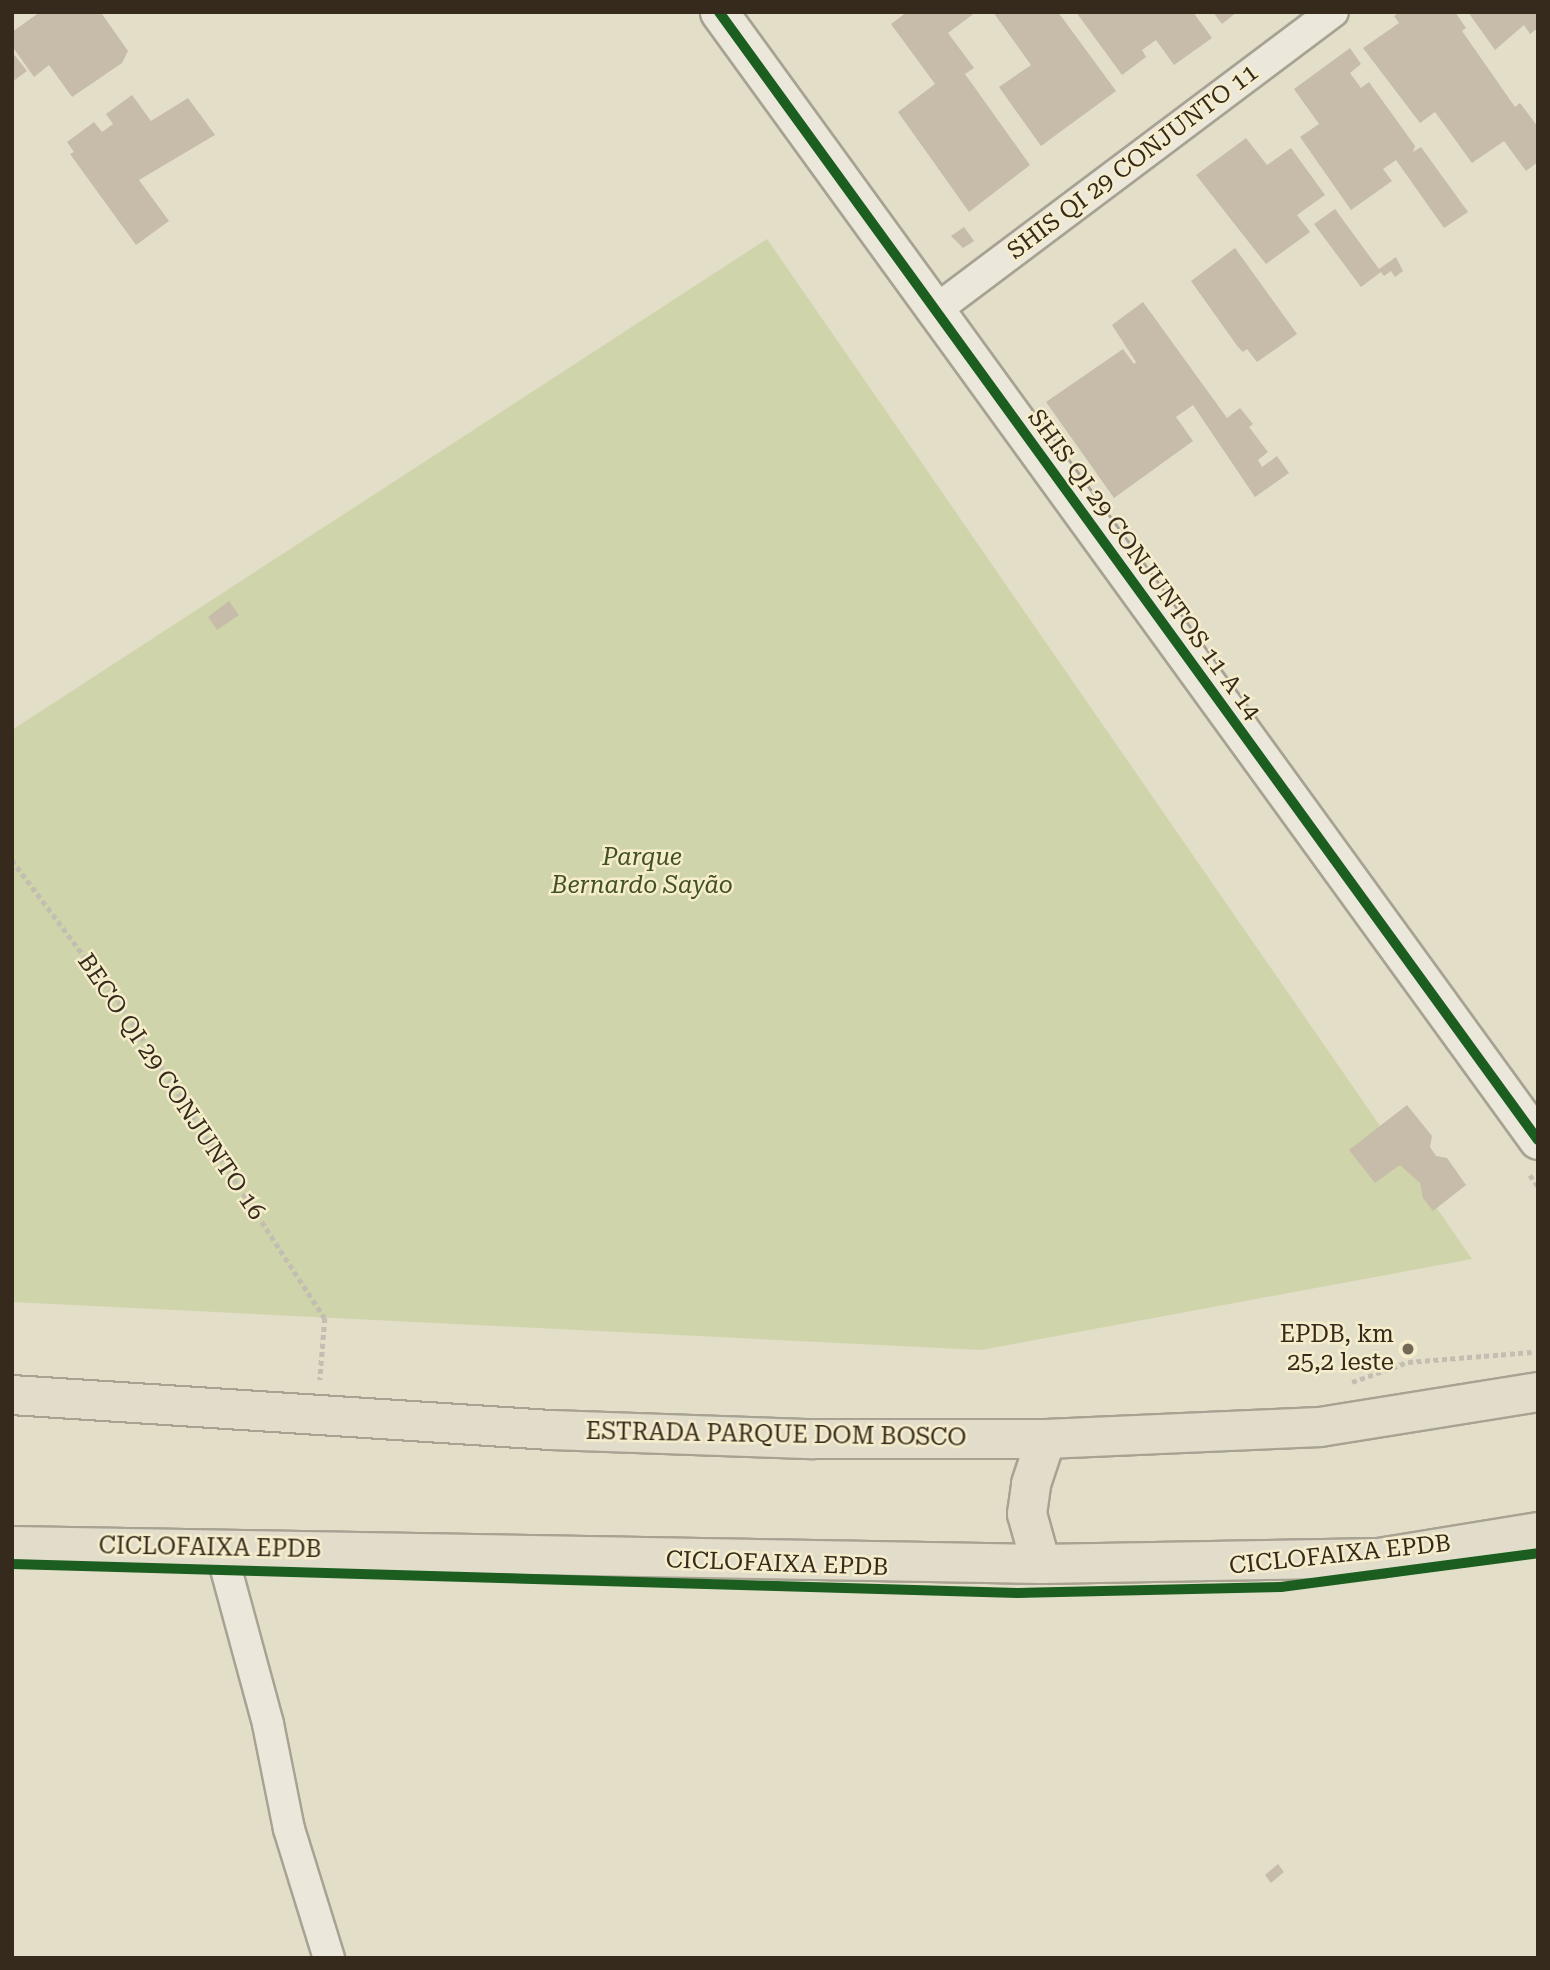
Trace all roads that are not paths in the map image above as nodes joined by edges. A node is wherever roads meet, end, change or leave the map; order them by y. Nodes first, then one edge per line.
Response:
1 (719, 12) edge
2 (1333, 12) edge
3 (933, 312) junction
4 (1538, 1140) edge
5 (1538, 1392) edge
6 (12, 1395) edge
7 (1046, 1439) junction
8 (1538, 1532) edge
9 (12, 1546) edge
10 (229, 1551) junction
11 (1041, 1564) junction
12 (329, 1958) edge

1 - 3 street, SHIS QI 29 CONJUNTOS 11 A 14
2 - 3 street, SHIS QI 29 CONJUNTO 11
3 - 4 street, SHIS QI 29 CONJUNTOS 11 A 14
5 - 7 main road, ESTRADA PARQUE DOM BOSCO
6 - 7 main road, ESTRADA PARQUE DOM BOSCO
7 - 11 main road
8 - 11 main road
9 - 10 main road
10 - 11 main road
10 - 12 street

